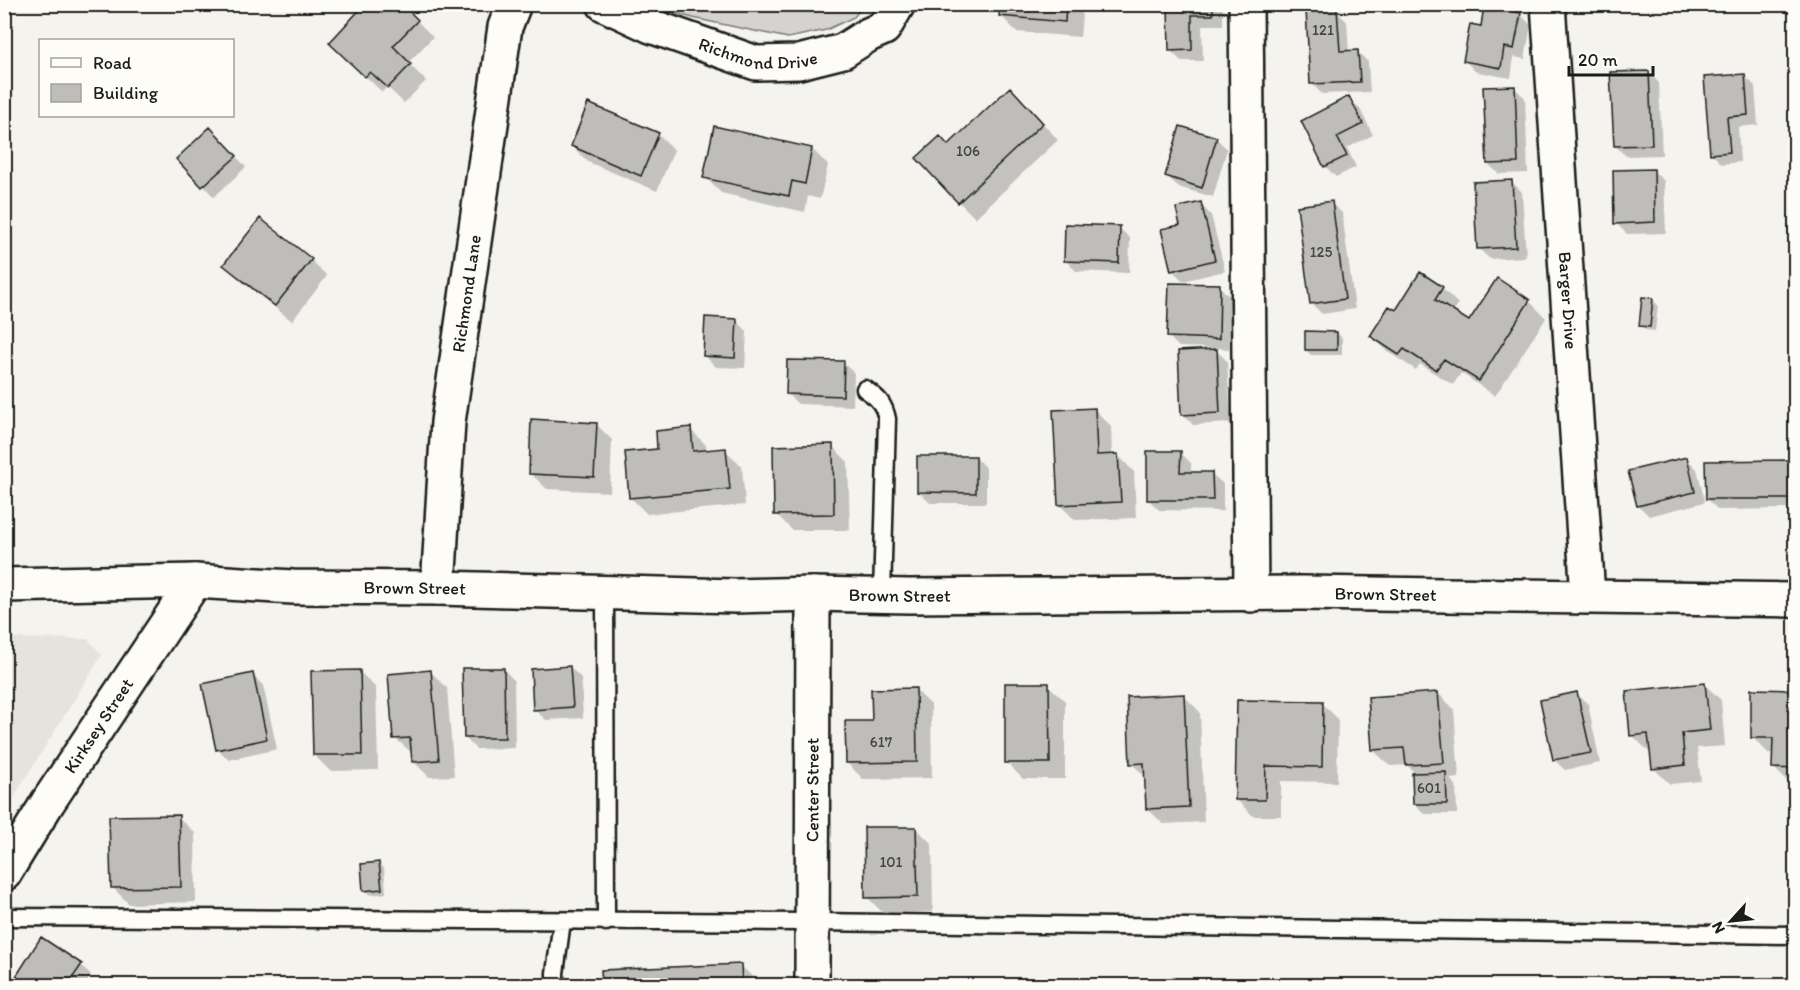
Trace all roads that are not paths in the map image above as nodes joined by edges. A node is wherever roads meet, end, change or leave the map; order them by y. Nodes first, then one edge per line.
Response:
1 (514, 4) edge
2 (604, 4) edge
3 (898, 4) edge
4 (1246, 4) edge
5 (1548, 4) edge
6 (865, 389) dead end
7 (195, 581) junction
8 (4, 585) edge
9 (438, 588) junction
10 (605, 592) junction
11 (813, 594) junction
12 (1251, 595) junction
13 (882, 596) junction
14 (1588, 596) junction
15 (1796, 600) edge
16 (4, 874) edge
17 (4, 917) edge
18 (562, 921) junction
19 (606, 921) junction
20 (812, 922) junction
21 (1796, 935) edge
22 (555, 986) edge
23 (812, 986) edge

1 - 9 street, Richmond Lane
2 - 3 street, Richmond Drive
4 - 12 street
5 - 14 street, Barger Drive
6 - 13 lane
7 - 8 street, Brown Street
7 - 9 street, Brown Street
7 - 16 street, Kirksey Street
9 - 10 street, Brown Street
10 - 11 street, Brown Street
10 - 19 lane
11 - 13 street, Brown Street
11 - 20 street, Center Street
12 - 13 street, Brown Street
12 - 14 street, Brown Street
14 - 15 street, Brown Street
17 - 18 lane
18 - 19 lane
18 - 22 lane
19 - 20 lane
20 - 21 lane
20 - 23 street, Center Street

